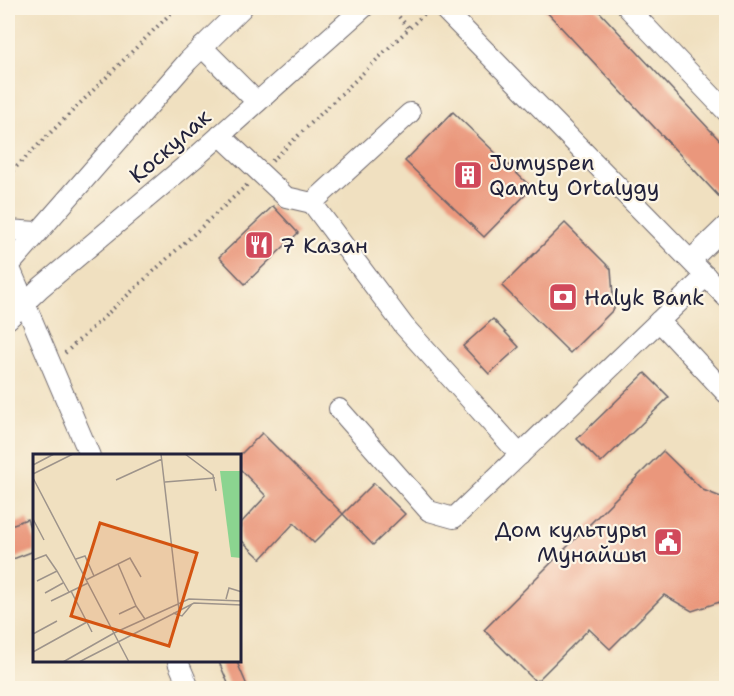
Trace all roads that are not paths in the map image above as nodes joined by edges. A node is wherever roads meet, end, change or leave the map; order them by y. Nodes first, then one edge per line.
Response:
1 (242, 8) edge
2 (363, 8) edge
3 (443, 8) edge
4 (628, 8) edge
5 (202, 47) junction
6 (257, 102) junction
7 (726, 111) edge
8 (410, 113) dead end
9 (220, 135) junction
10 (312, 204) junction
11 (726, 226) edge
12 (8, 230) edge
13 (38, 232) junction
14 (691, 260) junction
15 (8, 267) edge
16 (706, 276) junction
17 (726, 297) edge
18 (25, 303) junction
19 (8, 319) edge
20 (659, 321) junction
21 (726, 393) edge
22 (339, 409) dead end
23 (89, 454) edge
24 (520, 455) junction
25 (178, 663) edge
26 (189, 688) edge

1 - 5 street, Коскулак
2 - 6 street, Коскулак
3 - 14 street
4 - 7 street
5 - 6 street
5 - 13 street, Коскулак
6 - 9 street, Коскулак
8 - 10 street
9 - 10 street
9 - 18 street, Коскулак
10 - 24 street
11 - 14 street
12 - 13 street
13 - 15 street, Коскулак
14 - 16 street
15 - 18 street
16 - 17 street
16 - 20 street
18 - 19 street, Коскулак
18 - 23 street
20 - 21 street
20 - 24 street
22 - 24 street
25 - 26 street

